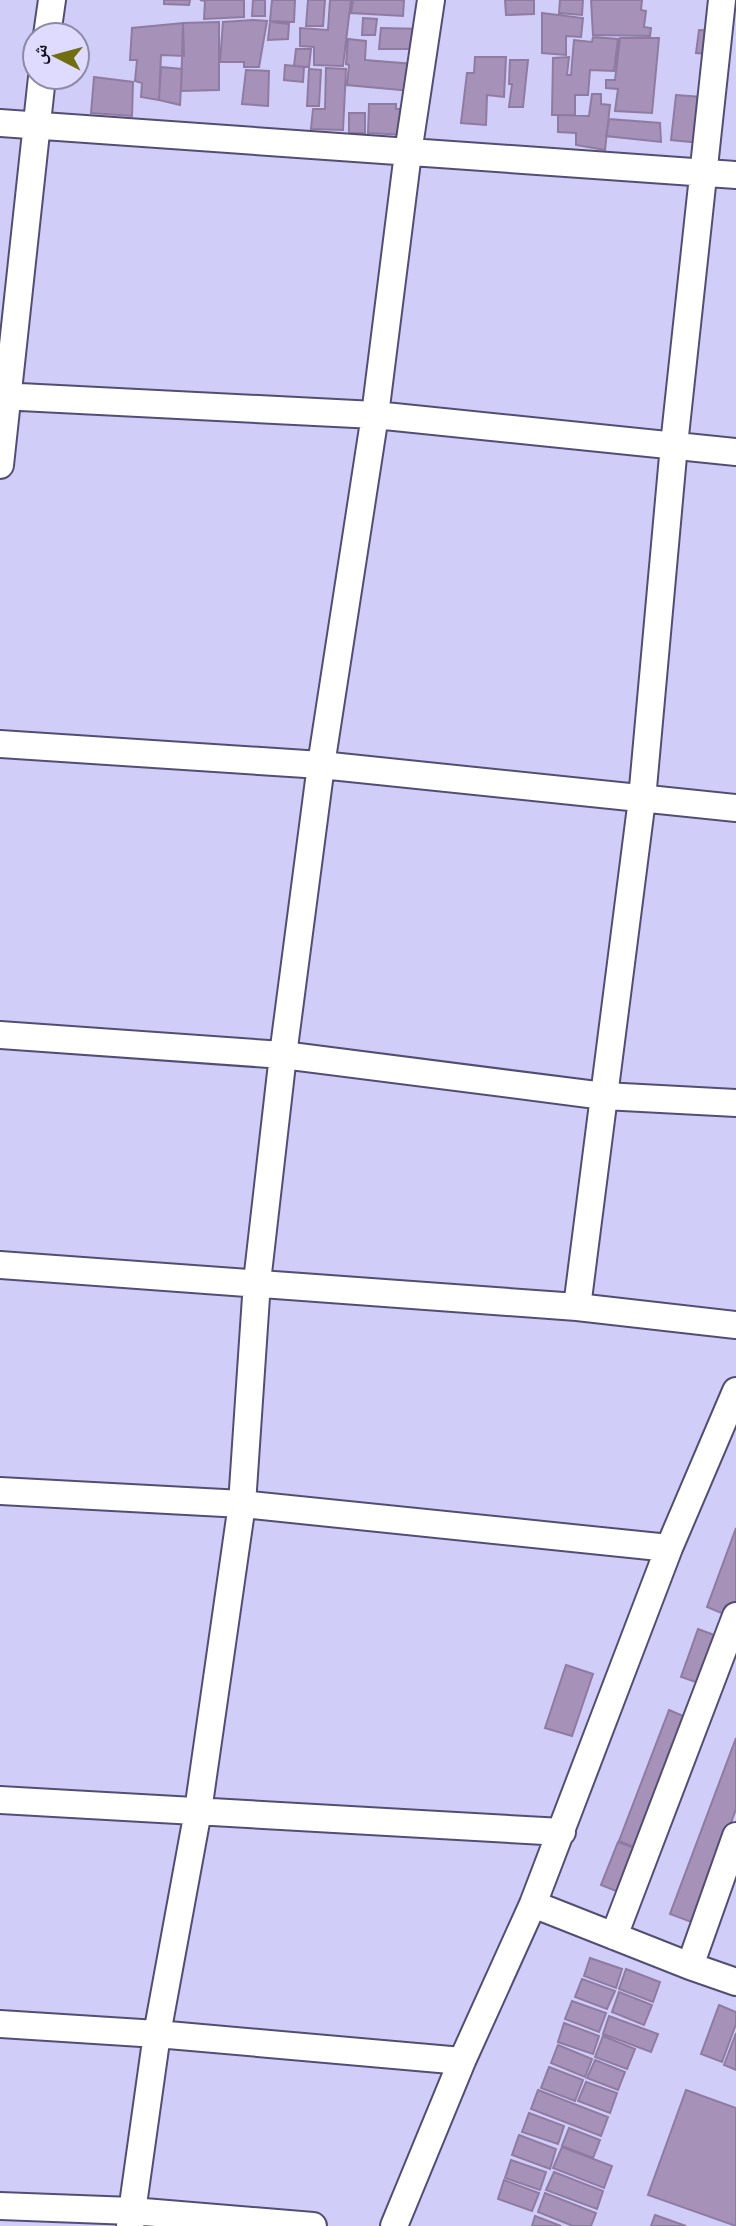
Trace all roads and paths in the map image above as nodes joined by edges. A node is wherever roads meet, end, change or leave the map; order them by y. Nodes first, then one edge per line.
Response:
1 (52, 0) edge
2 (431, 0) edge
3 (722, 0) edge
4 (49, 21) edge
5 (40, 91) edge
6 (0, 123) edge
7 (35, 126) junction
8 (408, 153) junction
9 (704, 174) junction
10 (736, 175) edge
11 (4, 397) edge
12 (375, 415) junction
13 (674, 445) junction
14 (736, 452) edge
15 (0, 465) edge
16 (0, 744) edge
17 (321, 765) junction
18 (642, 799) junction
19 (736, 808) edge
20 (0, 1035) edge
21 (284, 1055) junction
22 (604, 1096) junction
23 (736, 1103) edge
24 (0, 1265) edge
25 (257, 1282) junction
26 (578, 1307) junction
27 (736, 1325) edge
28 (736, 1391) edge
29 (0, 1491) edge
30 (242, 1504) junction
31 (669, 1548) junction
32 (736, 1616) edge
33 (0, 1800) edge
34 (198, 1811) junction
35 (562, 1832) junction
36 (736, 1836) edge
37 (533, 1904) junction
38 (614, 1936) junction
39 (690, 1966) junction
40 (736, 1982) edge
41 (0, 2024) edge
42 (157, 2034) junction
43 (463, 2061) junction
44 (0, 2206) edge
45 (131, 2219) edge
46 (313, 2226) edge
47 (394, 2226) edge

1 - 4 street
2 - 8 street
3 - 9 street
5 - 7 street
6 - 7 street
7 - 8 street
7 - 11 street
8 - 9 street
8 - 12 street
9 - 10 street
9 - 13 street
11 - 12 street
11 - 15 street
12 - 13 street
12 - 17 street
13 - 14 street
13 - 18 street
16 - 17 street
17 - 18 street
17 - 21 street
18 - 19 street
18 - 22 street
20 - 21 street
21 - 22 street
21 - 25 street
22 - 23 street
22 - 26 street
24 - 25 street
25 - 26 street
25 - 30 street
26 - 27 street
28 - 31 street
29 - 30 street
30 - 31 street
30 - 34 street
31 - 35 street
32 - 38 street
33 - 34 street
34 - 35 street
34 - 42 street
35 - 37 street
36 - 39 street
37 - 38 street
37 - 43 street
38 - 39 street
39 - 40 street
41 - 42 street
42 - 43 street
42 - 45 street
43 - 47 street
44 - 45 street
45 - 46 street

